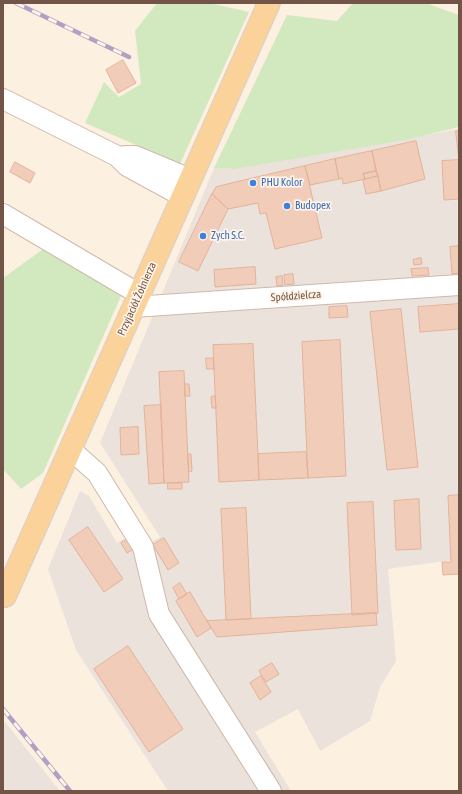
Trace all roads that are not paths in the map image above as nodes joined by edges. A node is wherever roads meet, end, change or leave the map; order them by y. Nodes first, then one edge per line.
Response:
1 (269, 3) edge
2 (3, 99) edge
3 (186, 187) junction
4 (3, 214) edge
5 (459, 285) edge
6 (136, 301) junction
7 (70, 449) junction
8 (5, 596) dead end
9 (271, 791) edge

1 - 3 main road, Przyjaciół Żołnierza
2 - 3 street
3 - 6 main road, Przyjaciół Żołnierza
4 - 6 street
5 - 6 street, Spółdzielcza
6 - 7 main road, Przyjaciół Żołnierza
7 - 8 main road, Przyjaciół Żołnierza
7 - 9 street

